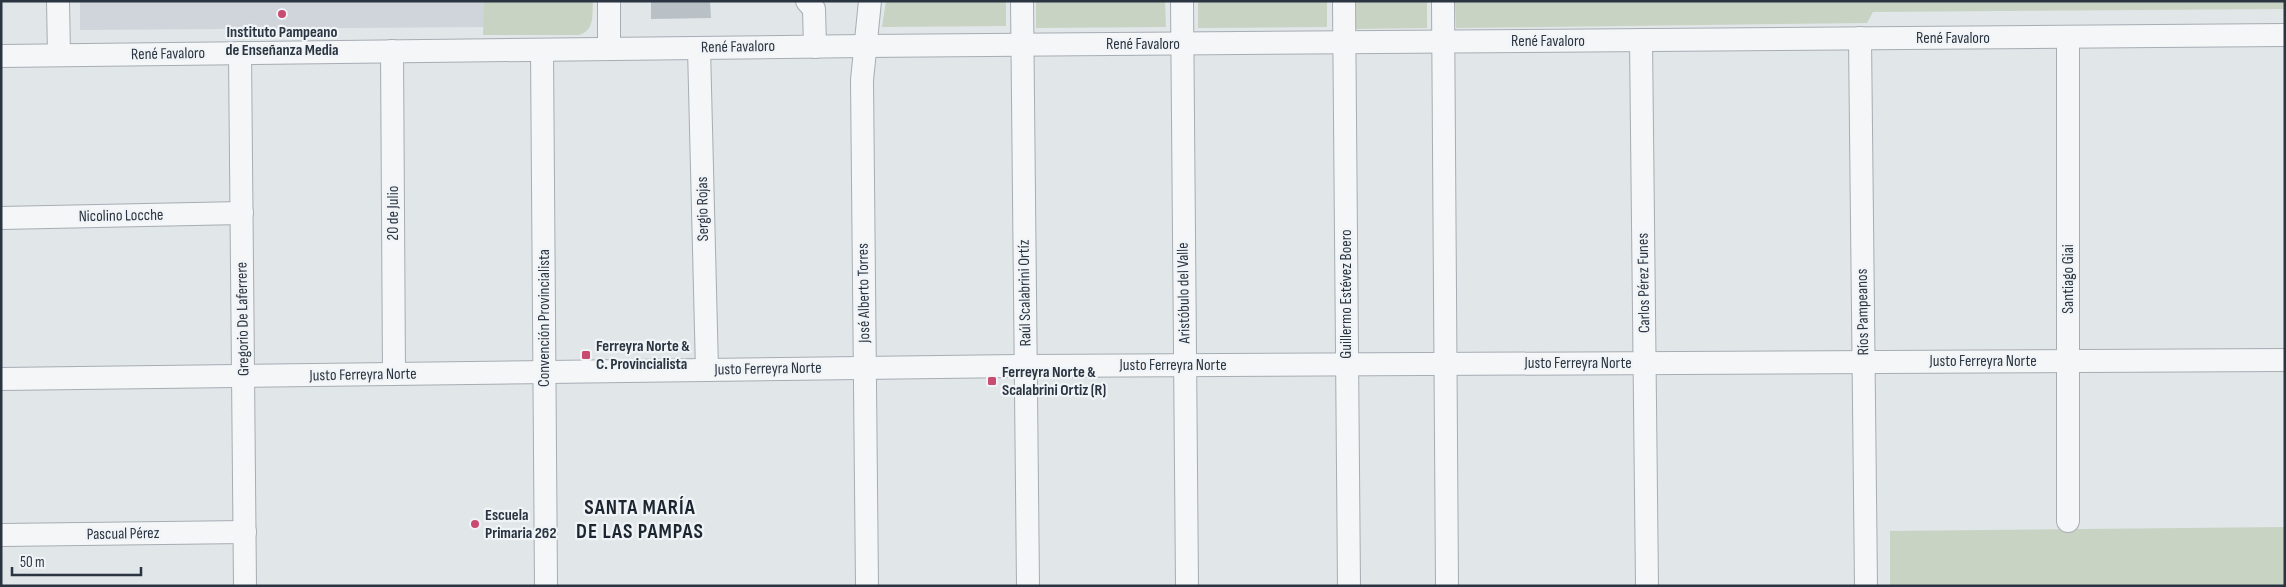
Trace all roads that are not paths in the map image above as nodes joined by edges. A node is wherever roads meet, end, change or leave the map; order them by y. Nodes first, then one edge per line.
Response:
1 (58, 1) edge
2 (609, 1) edge
3 (807, 1) edge
4 (870, 1) edge
5 (1022, 1) edge
6 (1182, 1) edge
7 (1344, 1) edge
8 (1443, 1) edge
9 (2285, 35) edge
10 (2068, 37) junction
11 (1860, 38) junction
12 (1641, 40) junction
13 (1344, 42) junction
14 (1443, 42) junction
15 (1182, 44) junction
16 (1023, 45) junction
17 (864, 46) junction
18 (815, 47) junction
19 (699, 48) junction
20 (609, 49) junction
21 (542, 50) junction
22 (392, 51) junction
23 (240, 53) junction
24 (59, 55) junction
25 (1, 56) edge
26 (242, 213) junction
27 (1, 218) edge
28 (2285, 360) edge
29 (2068, 361) junction
30 (1864, 362) junction
31 (1644, 363) junction
32 (1347, 364) junction
33 (1446, 364) junction
34 (1185, 365) junction
35 (1026, 366) junction
36 (865, 368) junction
37 (707, 370) junction
38 (544, 372) junction
39 (394, 374) junction
40 (243, 376) junction
41 (1, 380) edge
42 (2068, 521) dead end
43 (245, 532) junction
44 (1, 535) edge
45 (246, 586) edge
46 (546, 586) edge
47 (867, 586) edge
48 (1028, 586) edge
49 (1187, 586) edge
50 (1349, 586) edge
51 (1447, 586) edge
52 (1647, 586) edge
53 (1866, 586) edge

1 - 24 street
2 - 20 street
3 - 18 street
4 - 17 street, José Alberto Torres
5 - 16 street, Raúl Scalabrini Ortíz
6 - 15 street, Aristóbulo del Valle
7 - 13 street, Guillermo Estévez Boero
8 - 14 street
9 - 10 street, René Favaloro
10 - 11 street, René Favaloro
10 - 29 street, Santiago Giai
11 - 12 street, René Favaloro
11 - 30 street, Ríos Pampeanos
12 - 14 street, René Favaloro
12 - 31 street, Carlos Pérez Funes
13 - 14 street, René Favaloro
13 - 15 street, René Favaloro
13 - 32 street, Guillermo Estévez Boero
14 - 33 street
15 - 16 street, René Favaloro
15 - 34 street, Aristóbulo del Valle
16 - 17 street, René Favaloro
16 - 35 street, Raúl Scalabrini Ortíz
17 - 18 street, René Favaloro
17 - 36 street, José Alberto Torres
18 - 19 street, René Favaloro
19 - 20 street, René Favaloro
19 - 37 street, Sergio Rojas
20 - 21 street, René Favaloro
21 - 22 street, René Favaloro
21 - 38 street, Convención Provincialista
22 - 23 street, René Favaloro
22 - 39 street, 20 de Julio
23 - 24 street, René Favaloro
23 - 26 street, Gregorio De Laferrere
24 - 25 street, René Favaloro
26 - 27 street, Nicolino Locche
26 - 40 street, Gregorio De Laferrere
28 - 29 street, Justo Ferreyra Norte
29 - 30 street, Justo Ferreyra Norte
29 - 42 street, Santiago Giai
30 - 31 street, Justo Ferreyra Norte
30 - 53 street, Ríos Pampeanos
31 - 33 street, Justo Ferreyra Norte
31 - 52 street, Carlos Pérez Funes
32 - 33 street, Justo Ferreyra Norte
32 - 34 street, Justo Ferreyra Norte
32 - 50 street, Guillermo Estévez Boero
33 - 51 street
34 - 35 street, Justo Ferreyra Norte
34 - 49 street, Aristóbulo del Valle
35 - 36 street, Justo Ferreyra Norte
35 - 48 street, Raúl Scalabrini Ortíz
36 - 37 street, Justo Ferreyra Norte
36 - 47 street, José Alberto Torres
37 - 38 street, Justo Ferreyra Norte
38 - 39 street, Justo Ferreyra Norte
38 - 46 street, Convención Provincialista
39 - 40 street, Justo Ferreyra Norte
40 - 41 street, Justo Ferreyra Norte
40 - 43 street, Gregorio De Laferrere
43 - 44 street, Pascual Pérez
43 - 45 street, Gregorio De Laferrere

